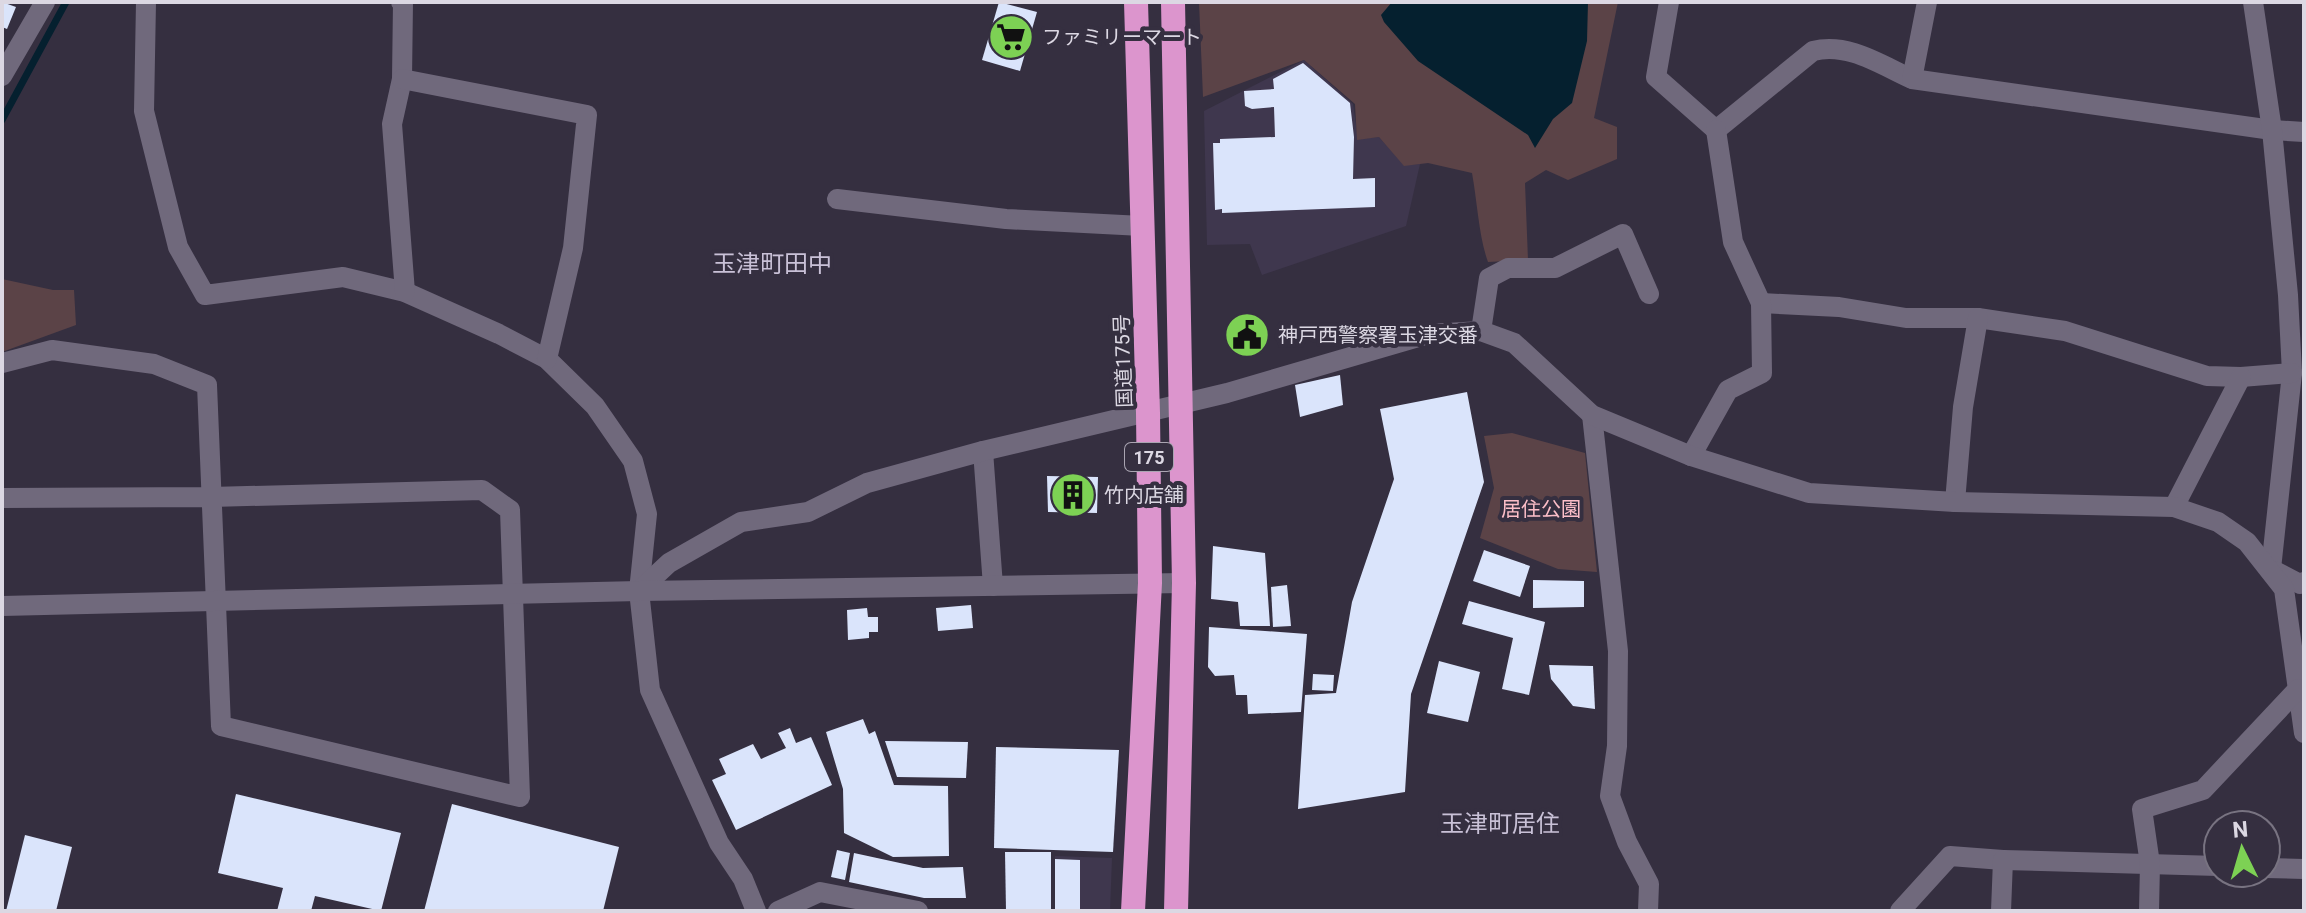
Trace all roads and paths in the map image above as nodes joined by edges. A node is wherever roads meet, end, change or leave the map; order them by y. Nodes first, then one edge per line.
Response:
1 (45, 2) edge
2 (146, 2) edge
3 (401, 2) edge
4 (1136, 2) edge
5 (1173, 2) edge
6 (1669, 2) edge
7 (1927, 2) edge
8 (2253, 2) edge
9 (2, 76) edge
10 (402, 79) junction
11 (1912, 79) junction
12 (1716, 130) junction
13 (2272, 130) junction
14 (2304, 132) edge
15 (837, 199) dead end
16 (1142, 226) junction
17 (405, 292) junction
18 (1649, 294) dead end
19 (1761, 303) junction
20 (1978, 318) junction
21 (1481, 331) junction
22 (547, 359) junction
23 (2, 363) edge
24 (2292, 373) junction
25 (2241, 377) junction
26 (1180, 403) junction
27 (1148, 413) junction
28 (1592, 415) junction
29 (983, 451) junction
30 (1691, 456) junction
31 (211, 497) junction
32 (2, 498) edge
33 (1955, 502) junction
34 (2174, 507) junction
35 (2271, 569) junction
36 (2304, 582) edge
37 (1150, 583) junction
38 (1184, 583) junction
39 (993, 586) junction
40 (639, 591) junction
41 (514, 594) junction
42 (217, 601) junction
43 (2, 606) edge
44 (2298, 689) junction
45 (2304, 733) edge
46 (2003, 860) junction
47 (2150, 864) junction
48 (2202, 866) edge
49 (2282, 868) edge
50 (2304, 869) edge
51 (756, 911) edge
52 (778, 911) edge
53 (918, 911) edge
54 (1133, 911) edge
55 (1176, 911) edge
56 (1648, 911) edge
57 (1900, 911) edge
58 (2001, 911) edge
59 (2149, 911) edge

1 - 9 street
2 - 17 street
3 - 10 street
4 - 16 highway, 国道175号 / 175
5 - 26 highway, 175
6 - 12 street
7 - 11 street
8 - 13 street
10 - 17 street
10 - 22 street
11 - 12 street
11 - 13 street
12 - 19 street
13 - 14 street
13 - 24 street
15 - 16 street
16 - 27 highway, 国道175号 / 175
17 - 22 street
18 - 21 street
19 - 20 street
19 - 30 street
20 - 25 street
20 - 33 street
21 - 26 street
21 - 28 street
22 - 40 street
23 - 31 street
24 - 25 street
24 - 35 street
25 - 34 street
26 - 27 street
26 - 38 highway, 175
27 - 29 street
27 - 37 highway, 国道175号 / 175
28 - 30 street
28 - 56 street
29 - 39 street
29 - 40 street
30 - 33 street
31 - 32 street
31 - 41 street
31 - 42 street
33 - 34 street
34 - 35 street
35 - 36 street
35 - 44 street
37 - 38 street
37 - 39 street
37 - 54 highway, 国道175号 / 175
38 - 55 highway, 175
39 - 40 street
40 - 41 street
40 - 51 street
41 - 42 street
41 - 42 street
42 - 43 street
44 - 45 street
44 - 47 street
46 - 47 street
46 - 57 street
46 - 58 street
47 - 48 street
47 - 59 street
49 - 50 street
52 - 53 street

